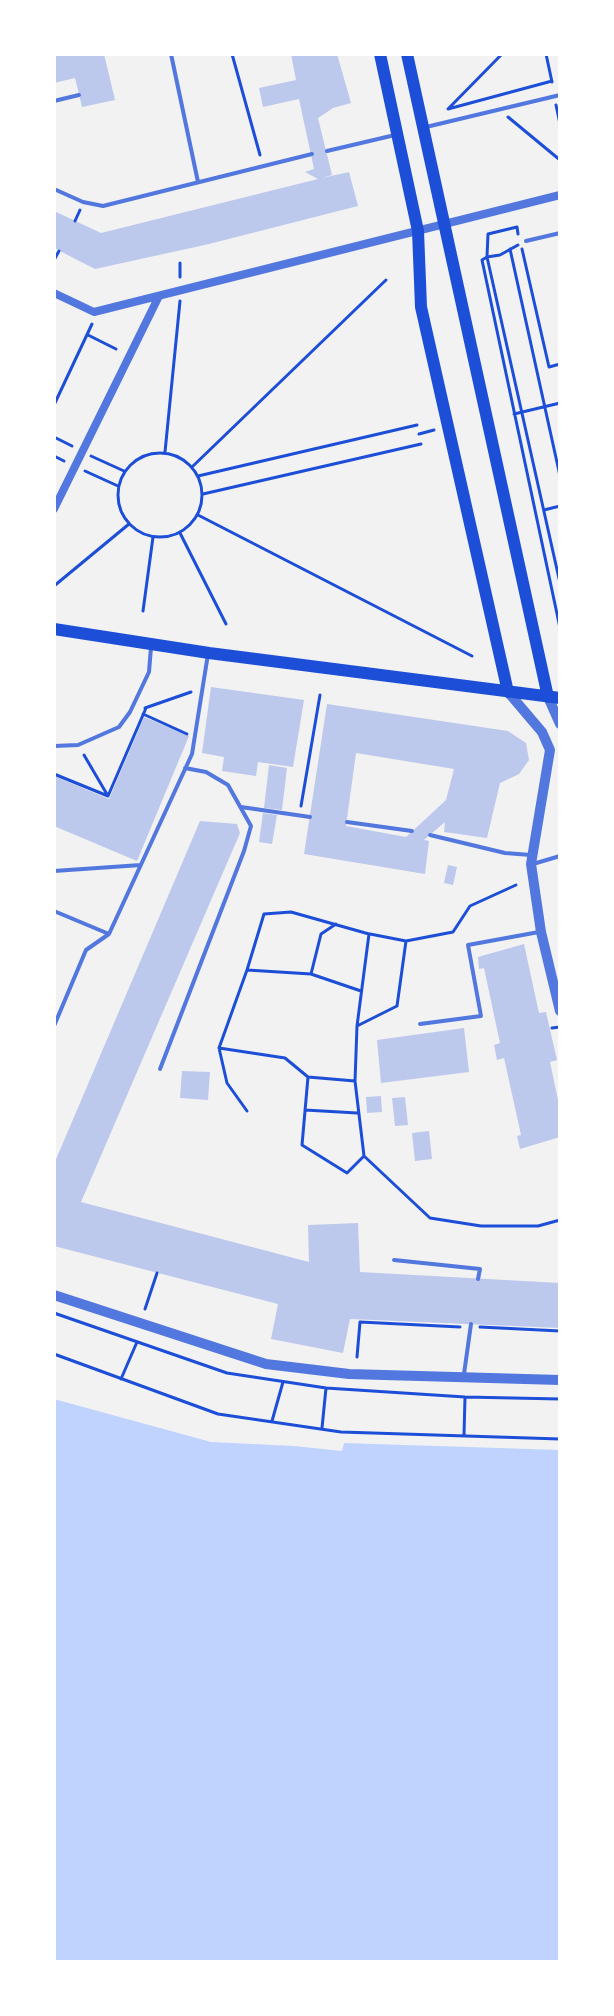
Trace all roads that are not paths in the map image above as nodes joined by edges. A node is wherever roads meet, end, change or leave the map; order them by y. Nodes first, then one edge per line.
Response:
1 (171, 54) edge
2 (380, 54) edge
3 (407, 54) edge
4 (79, 95) dead end
5 (560, 95) edge
6 (54, 101) edge
7 (423, 128) junction
8 (397, 135) junction
9 (327, 151) dead end
10 (312, 154) dead end
11 (198, 182) junction
12 (54, 189) edge
13 (560, 195) edge
14 (444, 222) junction
15 (418, 231) junction
16 (560, 233) edge
17 (523, 242) road end
18 (54, 293) edge
19 (159, 296) junction
20 (54, 509) edge
21 (54, 629) edge
22 (151, 644) junction
23 (209, 653) junction
24 (508, 692) junction
25 (554, 697) edge
26 (560, 724) edge
27 (54, 746) edge
28 (185, 768) junction
29 (241, 807) junction
30 (310, 817) dead end
31 (347, 822) dead end
32 (412, 831) dead end
33 (430, 835) dead end
34 (560, 856) edge
35 (532, 860) junction
36 (141, 865) junction
37 (54, 871) edge
38 (54, 911) edge
39 (541, 932) junction
40 (109, 934) junction
41 (560, 1011) edge
42 (420, 1024) dead end
43 (54, 1026) edge
44 (160, 1069) dead end
45 (394, 1260) dead end
46 (478, 1279) dead end
47 (54, 1295) edge
48 (471, 1325) road end
49 (464, 1377) junction
50 (560, 1380) edge

1 - 11 lane
2 - 8 main road
3 - 7 main road
4 - 6 lane
5 - 7 lane
7 - 14 main road
8 - 9 lane
8 - 15 main road
10 - 11 lane
11 - 12 lane
13 - 14 street
14 - 15 street
14 - 25 main road
15 - 19 street
15 - 24 main road
16 - 17 lane
18 - 19 street
19 - 20 street
21 - 22 main road
22 - 23 main road
22 - 27 lane
23 - 24 main road
23 - 28 lane
24 - 25 main road
24 - 35 street
25 - 26 street
28 - 29 lane
28 - 36 lane
29 - 30 lane
29 - 44 lane
31 - 32 lane
33 - 35 lane
34 - 35 lane
35 - 39 street
36 - 37 lane
36 - 40 lane
38 - 40 lane
39 - 41 street
39 - 42 lane
40 - 43 lane
45 - 46 lane
47 - 49 street
48 - 49 lane
49 - 50 street

